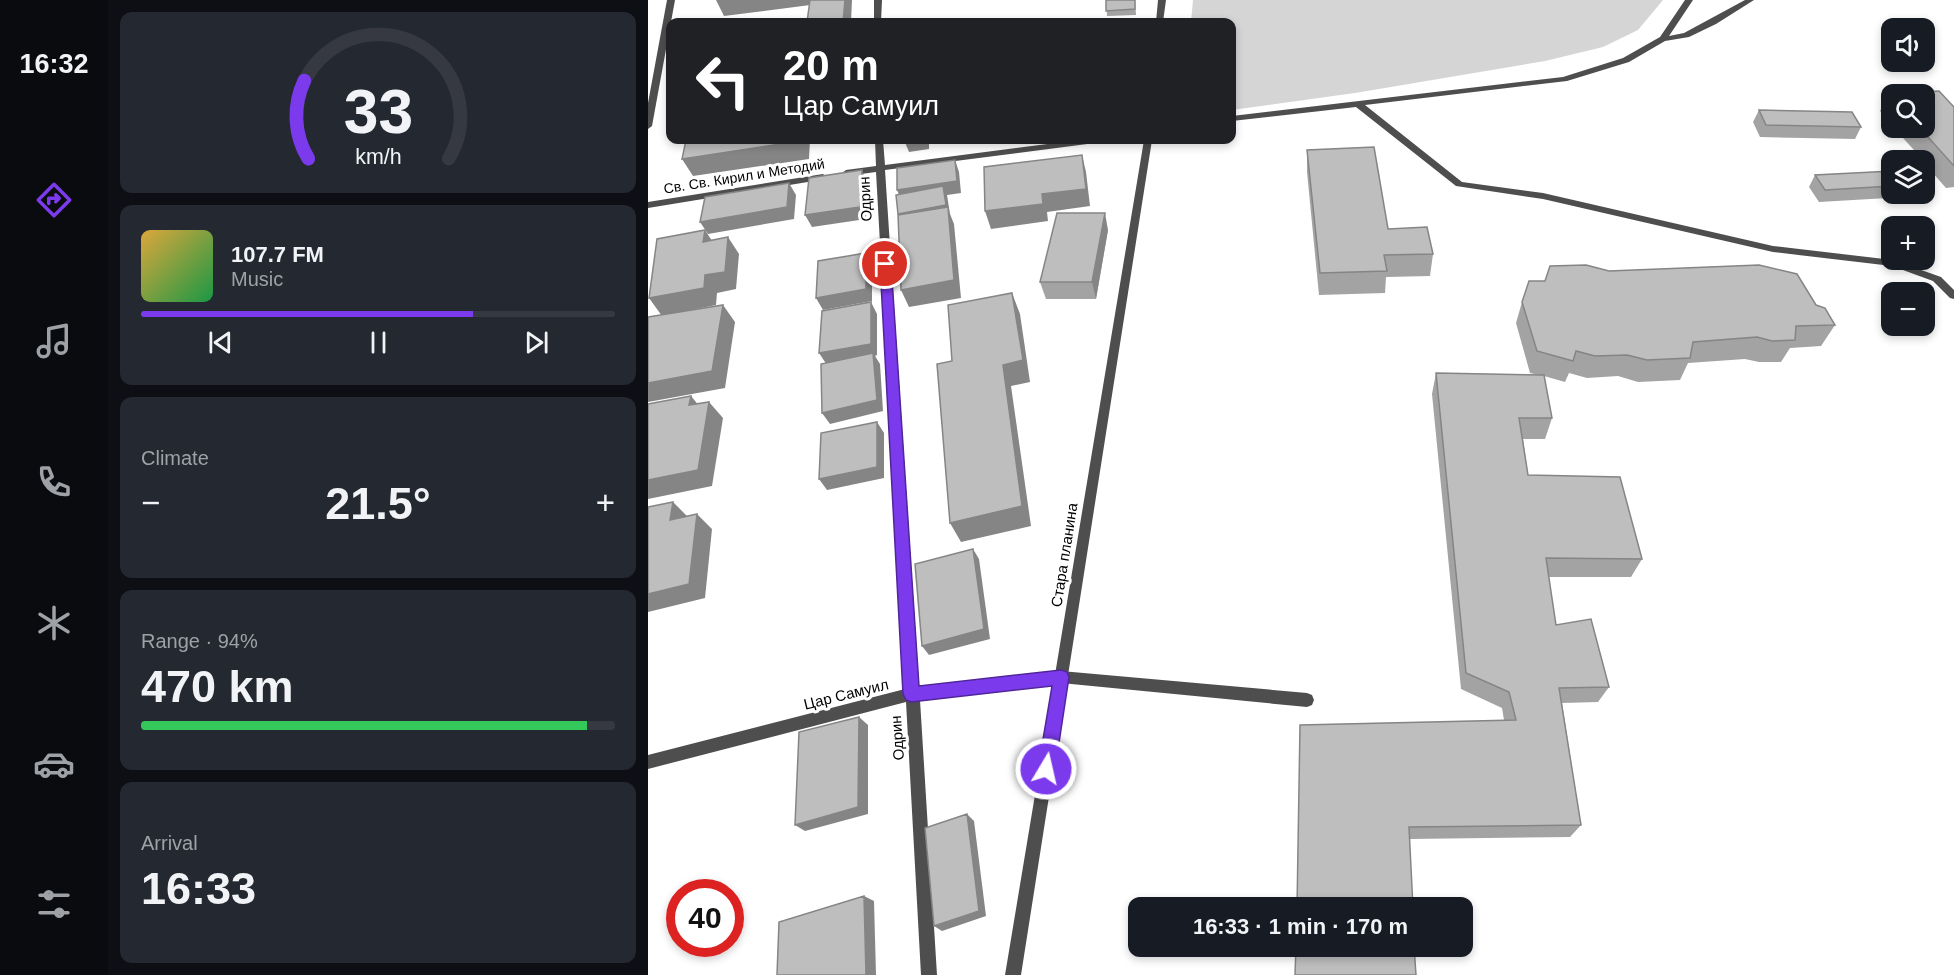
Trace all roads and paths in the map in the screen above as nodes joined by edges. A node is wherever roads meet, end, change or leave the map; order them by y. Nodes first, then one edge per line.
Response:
1 (671, 0) edge
2 (878, 0) edge
3 (1161, 0) edge
4 (1689, 0) edge
5 (1750, 0) edge
6 (668, 18) edge
7 (878, 18) edge
8 (1160, 18) edge
9 (666, 27) edge
10 (1663, 39) junction
11 (1359, 105) junction
12 (1236, 119) edge
13 (648, 126) edge
14 (879, 144) edge
15 (1064, 144) edge
16 (1147, 144) edge
17 (879, 168) junction
18 (648, 205) edge
19 (1954, 296) edge
20 (1061, 677) junction
21 (911, 694) junction
22 (1307, 700) dead end
23 (648, 762) edge
24 (928, 975) edge
25 (1013, 975) edge

1 - 6 street
2 - 7 street
3 - 8 street
4 - 10 street
5 - 10 street
9 - 13 street
10 - 11 street
11 - 12 street
11 - 19 street
14 - 17 street, Одрин
15 - 17 street, Св. Св. Кирил и Методий
16 - 20 street, Стара планина
17 - 18 street, Св. Св. Кирил и Методий
17 - 21 street, Одрин
20 - 21 street, Цар Самуил
20 - 22 street, Цар Самуил
20 - 25 street, Стара планина
21 - 23 street, Цар Самуил
21 - 24 street, Одрин

